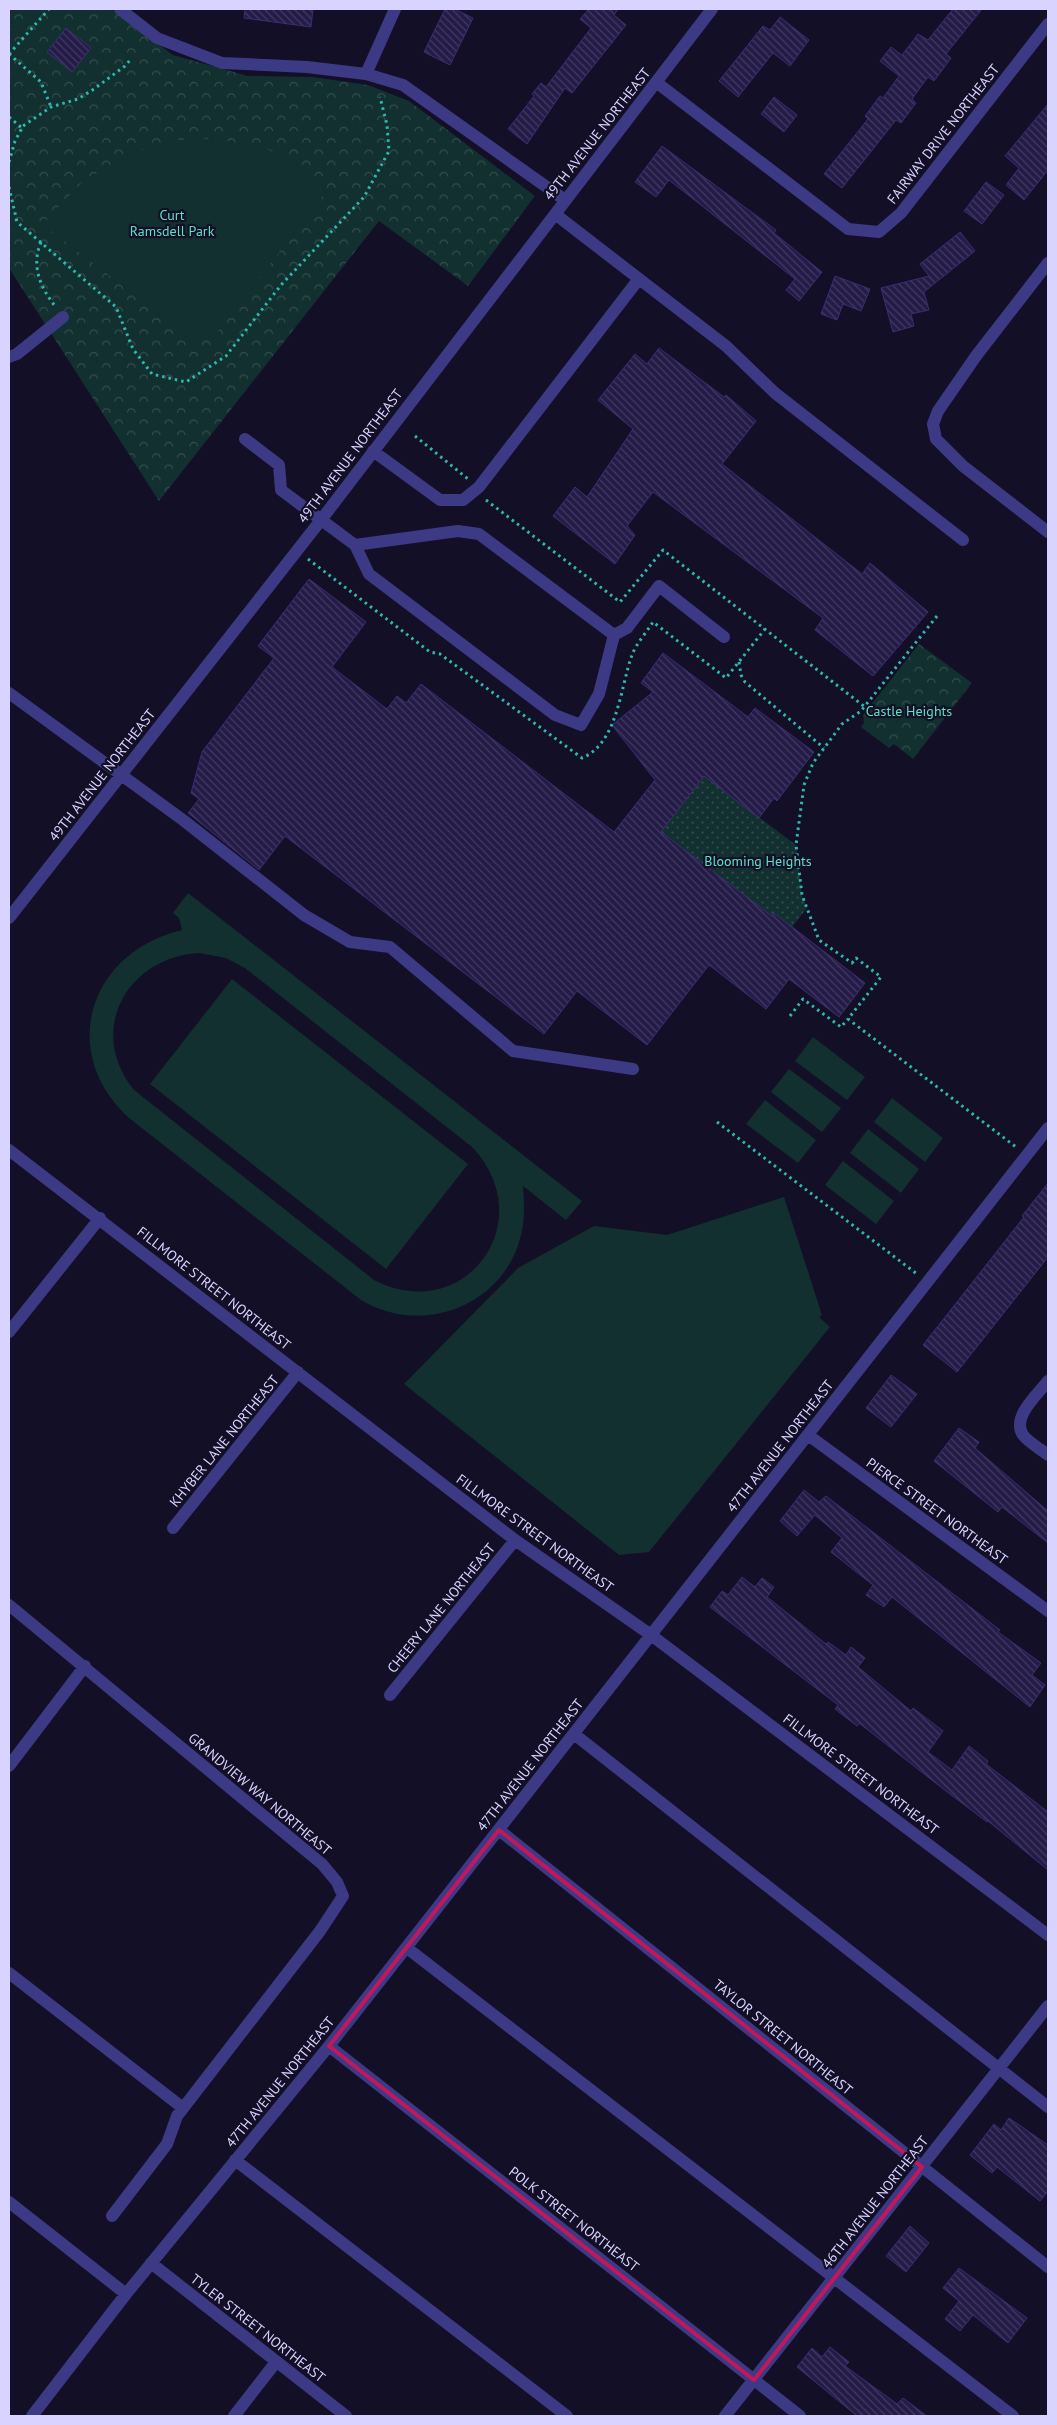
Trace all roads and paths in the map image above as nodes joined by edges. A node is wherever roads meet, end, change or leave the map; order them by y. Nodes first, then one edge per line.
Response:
1 (49, 9) edge
2 (120, 9) edge
3 (395, 9) edge
4 (712, 9) edge
5 (1048, 24) edge
6 (9, 55) edge
7 (131, 59) dead end
8 (366, 74) junction
9 (656, 82) junction
10 (380, 97) dead end
11 (51, 106) junction
12 (9, 117) edge
13 (22, 128) junction
14 (9, 162) edge
15 (9, 187) edge
16 (565, 200) junction
17 (554, 214) junction
18 (41, 242) junction
19 (1048, 263) edge
20 (638, 280) junction
21 (63, 317) joint
22 (9, 357) edge
23 (415, 436) dead end
24 (245, 439) dead end
25 (372, 451) junction
26 (479, 487) junction
27 (321, 520) junction
28 (1048, 532) edge
29 (963, 540) dead end
30 (355, 545) junction
31 (937, 616) dead end
32 (653, 622) dead end
33 (765, 629) junction
34 (614, 635) junction
35 (724, 636) dead end
36 (739, 662) junction
37 (9, 693) edge
38 (865, 706) junction
39 (824, 748) junction
40 (120, 776) junction
41 (9, 918) edge
42 (790, 1016) dead end
43 (848, 1019) junction
44 (634, 1069) dead end
45 (717, 1122) dead end
46 (1048, 1128) edge
47 (9, 1150) edge
48 (1027, 1155) junction
49 (100, 1218) junction
50 (928, 1281) junction
51 (9, 1332) edge
52 (298, 1372) junction
53 (1048, 1381) edge
54 (808, 1435) junction
55 (1048, 1455) edge
56 (173, 1528) dead end
57 (515, 1540) junction
58 (9, 1605) edge
59 (1048, 1611) edge
60 (651, 1635) junction
61 (85, 1666) junction
62 (390, 1695) dead end
63 (574, 1734) junction
64 (9, 1766) edge
65 (499, 1830) junction
66 (1048, 1935) edge
67 (407, 1948) junction
68 (9, 1973) edge
69 (1048, 2006) edge
70 (329, 2046) junction
71 (1000, 2068) junction
72 (1048, 2107) edge
73 (183, 2108) junction
74 (235, 2160) junction
75 (922, 2167) junction
76 (9, 2202) edge
77 (112, 2216) dead end
78 (151, 2264) junction
79 (1048, 2267) edge
80 (833, 2279) junction
81 (126, 2294) junction
82 (276, 2362) junction
83 (754, 2380) junction
84 (340, 2414) edge
85 (32, 2416) edge
86 (234, 2416) edge
87 (567, 2416) edge
88 (725, 2416) edge
89 (800, 2416) edge
90 (1013, 2416) edge

1 - 6 path
2 - 8 street
3 - 8 street
4 - 9 street, 49TH AVENUE NORTHEAST
5 - 9 street, FAIRWAY DRIVE NORTHEAST
6 - 11 path
7 - 11 path
8 - 16 street
9 - 16 street, 49TH AVENUE NORTHEAST
10 - 18 path
11 - 13 path
12 - 13 path
13 - 14 path
15 - 18 path
16 - 17 street, 49TH AVENUE NORTHEAST
17 - 20 street
17 - 25 street, 49TH AVENUE NORTHEAST
18 - 21 path
19 - 28 street
20 - 26 street
20 - 29 street
21 - 22 street
23 - 26 path
24 - 27 street
25 - 26 street
25 - 27 street, 49TH AVENUE NORTHEAST
26 - 33 path
27 - 30 street
27 - 40 street, 49TH AVENUE NORTHEAST
30 - 34 street
30 - 34 street
31 - 38 path
32 - 36 path
33 - 36 path
33 - 38 path
34 - 35 street
36 - 39 path
37 - 40 street
38 - 39 path
39 - 43 path
40 - 41 street, 49TH AVENUE NORTHEAST
40 - 44 street
42 - 43 path
43 - 48 path
45 - 50 path
46 - 48 street, 47TH AVENUE NORTHEAST
47 - 49 street, FILLMORE STREET NORTHEAST
48 - 50 street, 47TH AVENUE NORTHEAST
49 - 51 street
49 - 52 street, FILLMORE STREET NORTHEAST
50 - 54 street, 47TH AVENUE NORTHEAST
52 - 56 street, KHYBER LANE NORTHEAST
52 - 57 street, FILLMORE STREET NORTHEAST
53 - 55 street
54 - 59 street, PIERCE STREET NORTHEAST
54 - 60 street, 47TH AVENUE NORTHEAST
57 - 60 street, FILLMORE STREET NORTHEAST
57 - 62 street, CHEERY LANE NORTHEAST
58 - 61 street
60 - 63 street, 47TH AVENUE NORTHEAST
60 - 66 street, FILLMORE STREET NORTHEAST
61 - 64 street
61 - 73 street, GRANDVIEW WAY NORTHEAST
63 - 65 street, 47TH AVENUE NORTHEAST
63 - 71 street
65 - 67 street, 47TH AVENUE NORTHEAST
65 - 75 street, TAYLOR STREET NORTHEAST
67 - 70 street, 47TH AVENUE NORTHEAST
67 - 80 street
68 - 73 street
69 - 71 street, 46TH AVENUE NORTHEAST
70 - 74 street, 47TH AVENUE NORTHEAST
70 - 83 street, POLK STREET NORTHEAST
71 - 72 street
71 - 75 street, 46TH AVENUE NORTHEAST
73 - 77 street, GRANDVIEW WAY NORTHEAST
74 - 78 street, 47TH AVENUE NORTHEAST
74 - 87 street
75 - 79 street, TAYLOR STREET NORTHEAST
75 - 80 street, 46TH AVENUE NORTHEAST
76 - 81 street
78 - 81 street, 47TH AVENUE NORTHEAST
78 - 82 street, TYLER STREET NORTHEAST
80 - 83 street, 46TH AVENUE NORTHEAST
80 - 90 street
81 - 85 street, 47TH AVENUE NORTHEAST
82 - 84 street, TYLER STREET NORTHEAST
82 - 86 street
83 - 88 street, 46TH AVENUE NORTHEAST
83 - 89 street, POLK STREET NORTHEAST

